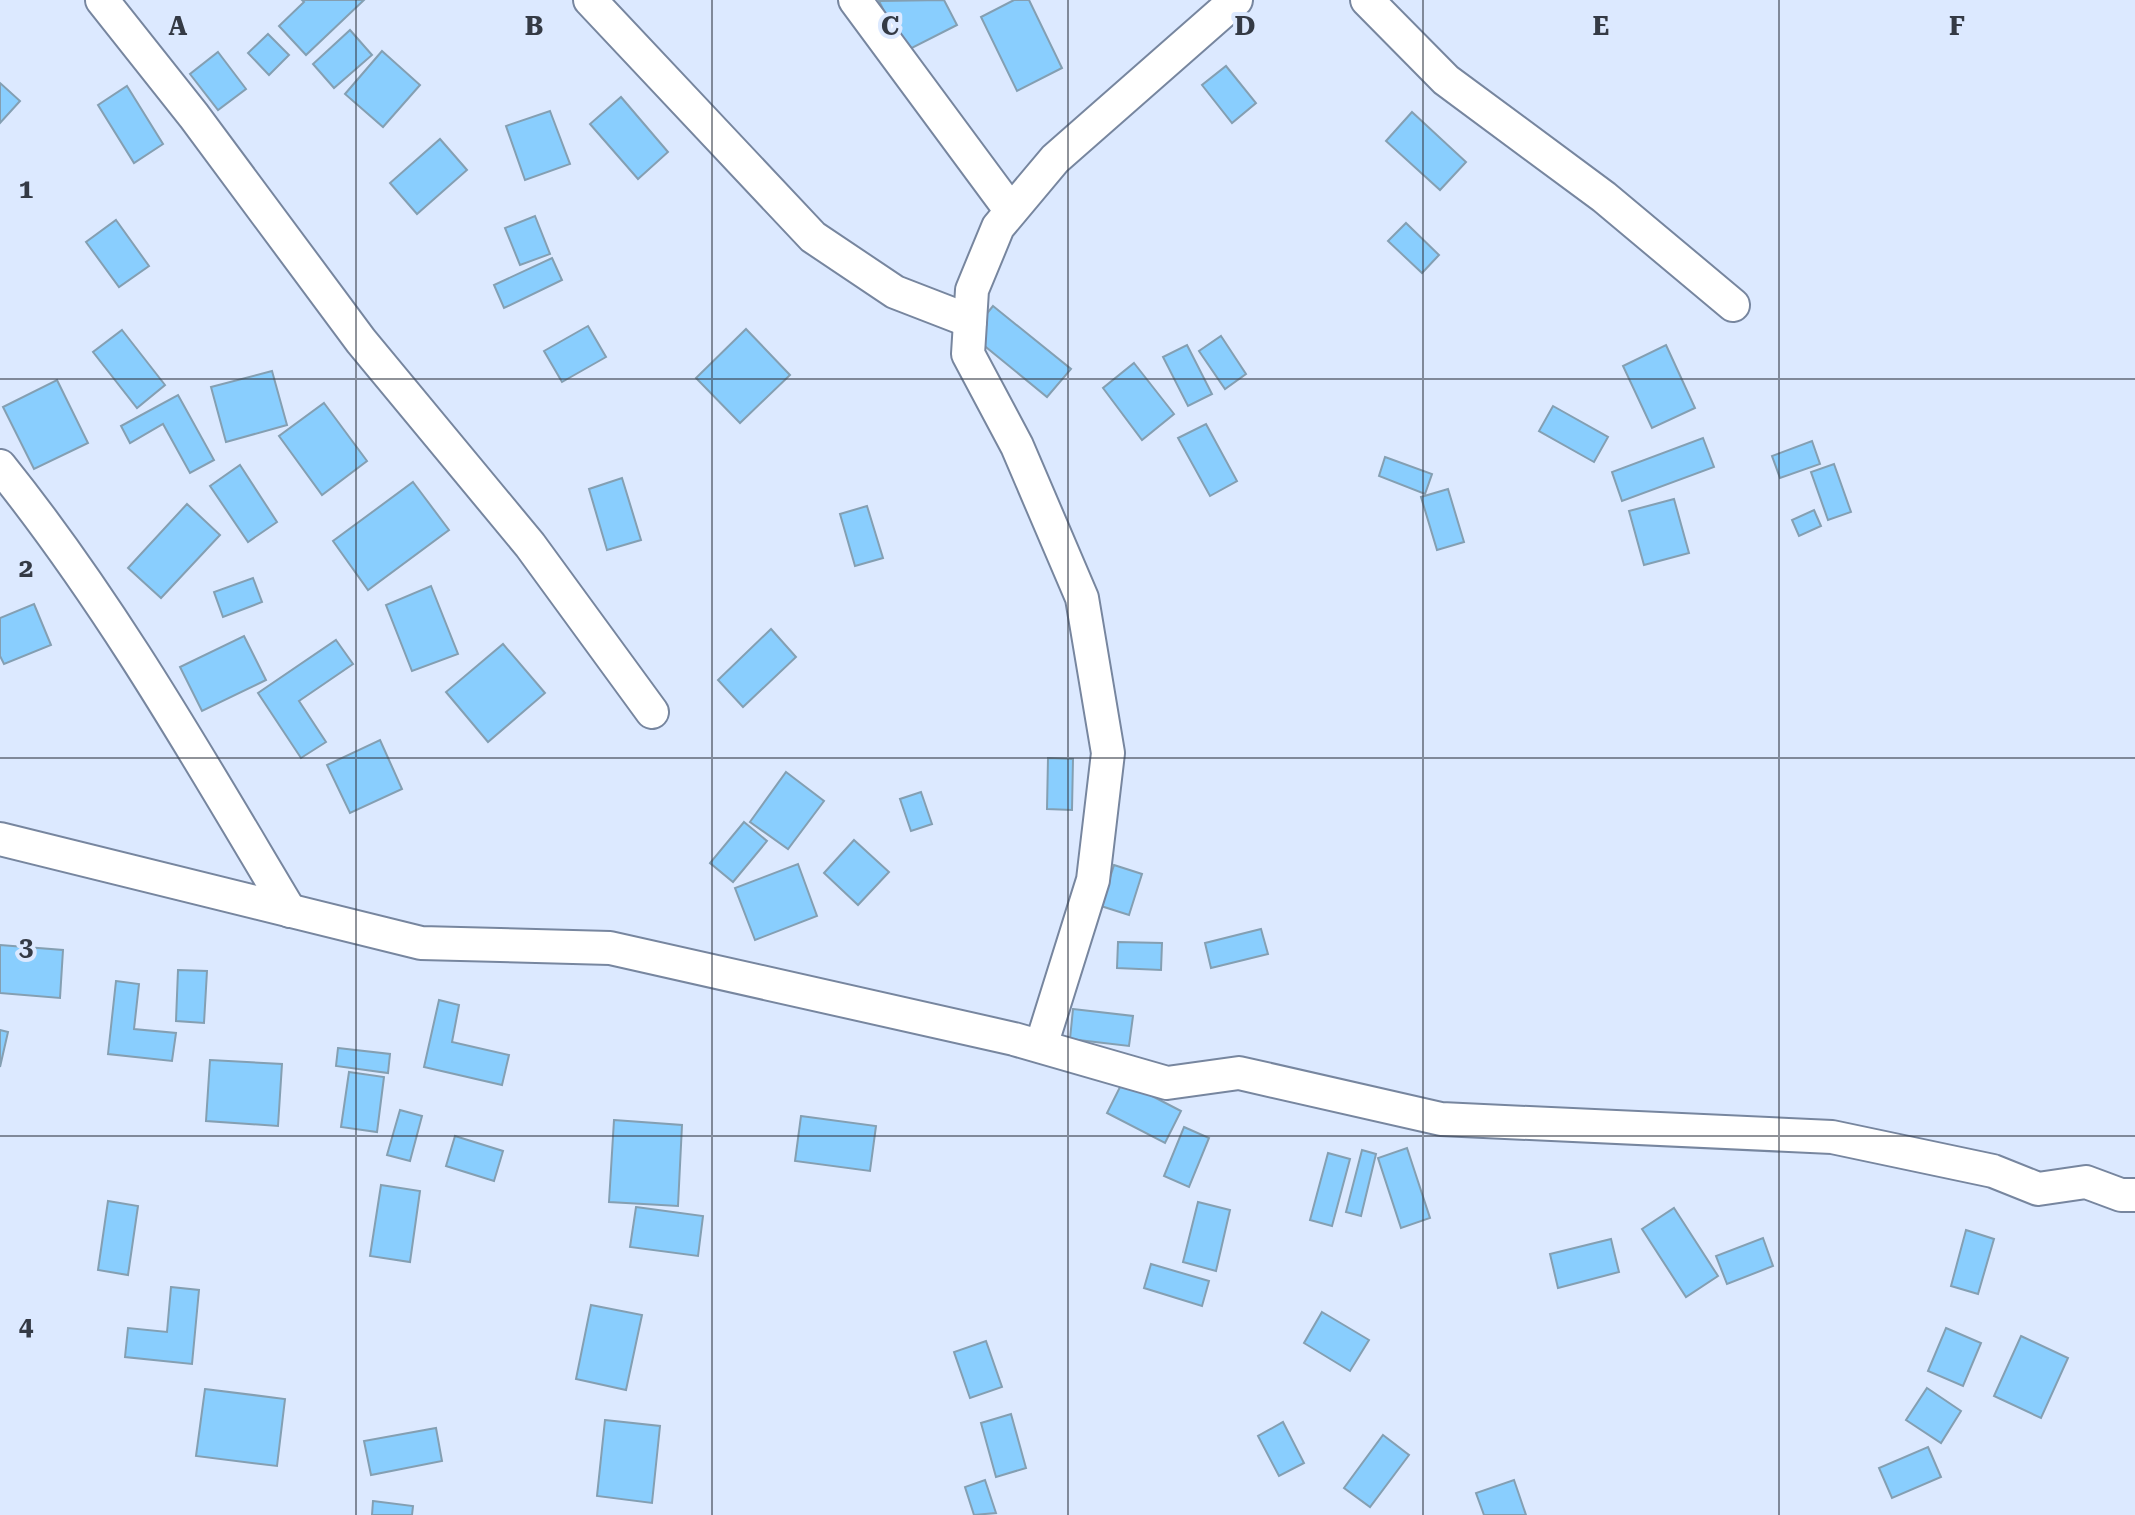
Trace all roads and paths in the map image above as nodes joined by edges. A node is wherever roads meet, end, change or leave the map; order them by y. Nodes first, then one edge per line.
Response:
1 (102, 0) edge
2 (590, 0) edge
3 (855, 0) edge
4 (1236, 0) edge
5 (1367, 0) edge
6 (1011, 211) junction
7 (1733, 305) dead end
8 (970, 321) junction
9 (0, 466) edge
10 (652, 712) dead end
11 (0, 839) edge
12 (290, 911) junction
13 (1041, 1046) junction
14 (2135, 1195) edge

1 - 10 street
2 - 8 street
3 - 6 street
4 - 6 street
5 - 7 street
6 - 8 street
8 - 13 street
9 - 12 street
11 - 12 street
12 - 13 street
13 - 14 street

